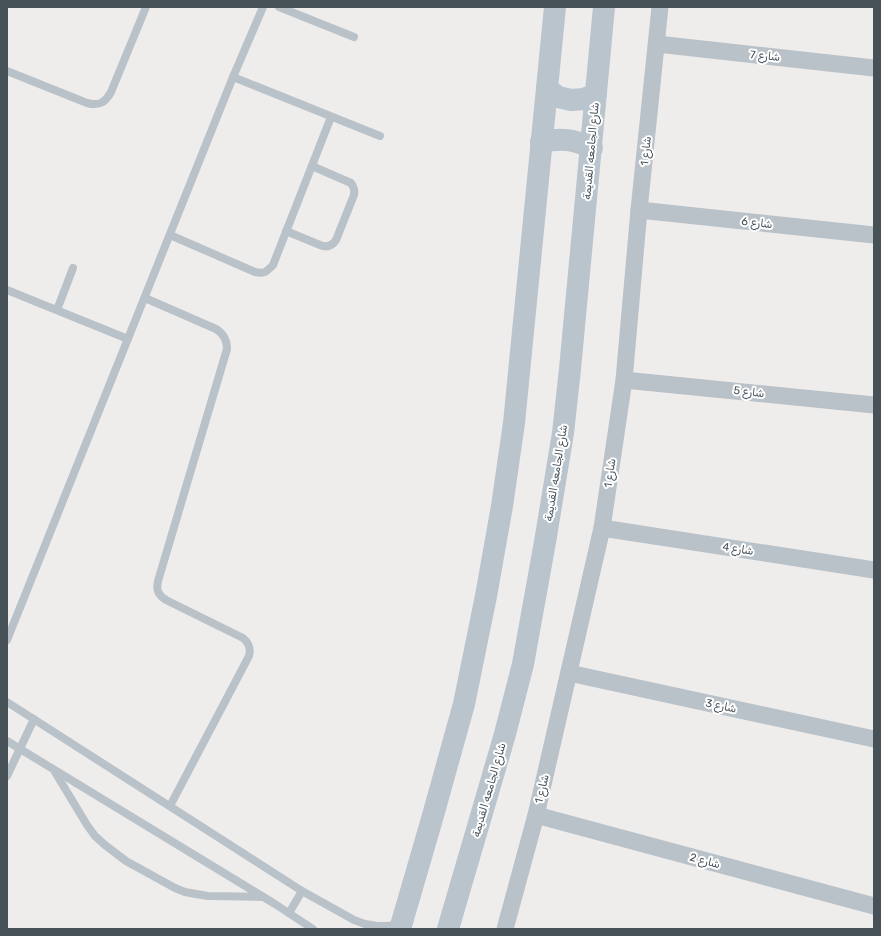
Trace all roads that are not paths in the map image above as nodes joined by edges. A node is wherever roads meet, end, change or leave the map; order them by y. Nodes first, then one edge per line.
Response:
1 (146, 7) edge
2 (263, 7) edge
3 (555, 7) edge
4 (604, 7) edge
5 (660, 7) edge
6 (283, 8) edge
7 (354, 37) dead end
8 (657, 44) junction
9 (874, 68) edge
10 (7, 71) edge
11 (233, 77) junction
12 (547, 89) junction
13 (596, 94) junction
14 (331, 116) junction
15 (380, 136) dead end
16 (541, 142) junction
17 (592, 148) junction
18 (312, 166) junction
19 (639, 210) junction
20 (286, 230) junction
21 (170, 235) junction
22 (874, 235) edge
23 (73, 268) dead end
24 (7, 290) edge
25 (144, 298) junction
26 (57, 310) junction
27 (128, 339) junction
28 (624, 380) junction
29 (874, 405) edge
30 (602, 528) junction
31 (874, 570) edge
32 (7, 640) edge
33 (569, 673) junction
34 (7, 702) edge
35 (34, 719) junction
36 (874, 739) edge
37 (7, 741) edge
38 (20, 749) junction
39 (54, 770) junction
40 (7, 776) edge
41 (170, 806) junction
42 (536, 815) junction
43 (302, 890) junction
44 (264, 897) junction
45 (874, 906) edge
46 (289, 913) junction
47 (400, 926) edge
48 (313, 929) edge
49 (448, 929) edge
50 (505, 929) edge

1 - 10 lane
2 - 11 lane
3 - 12 main road
4 - 13 main road, شارع الجامعه القديمة
5 - 8 street, شارع 1
6 - 7 lane
8 - 9 street, شارع 7
8 - 19 street, شارع 1
11 - 14 lane
11 - 21 lane
12 - 13 main road
12 - 16 main road
13 - 17 main road, شارع الجامعه القديمة
14 - 15 lane
14 - 18 lane
16 - 17 main road
16 - 47 main road
17 - 49 main road, شارع الجامعه القديمة
18 - 20 lane
18 - 20 lane
19 - 22 street, شارع 6
19 - 28 street, شارع 1
20 - 21 lane
21 - 25 lane
23 - 26 lane
24 - 26 lane
25 - 27 lane
25 - 41 lane
26 - 27 lane
27 - 32 lane
28 - 29 street, شارع 5
28 - 30 street, شارع 1
30 - 31 street, شارع 4
30 - 33 street, شارع 1
33 - 36 street, شارع 3
33 - 42 street, شارع 1
34 - 35 lane
35 - 38 lane
35 - 41 lane
37 - 38 lane
38 - 39 lane
38 - 40 lane
39 - 44 lane
39 - 44 lane
41 - 43 lane
42 - 45 street, شارع 2
42 - 50 street, شارع 1
43 - 46 lane
43 - 47 lane
44 - 46 lane
46 - 48 lane

